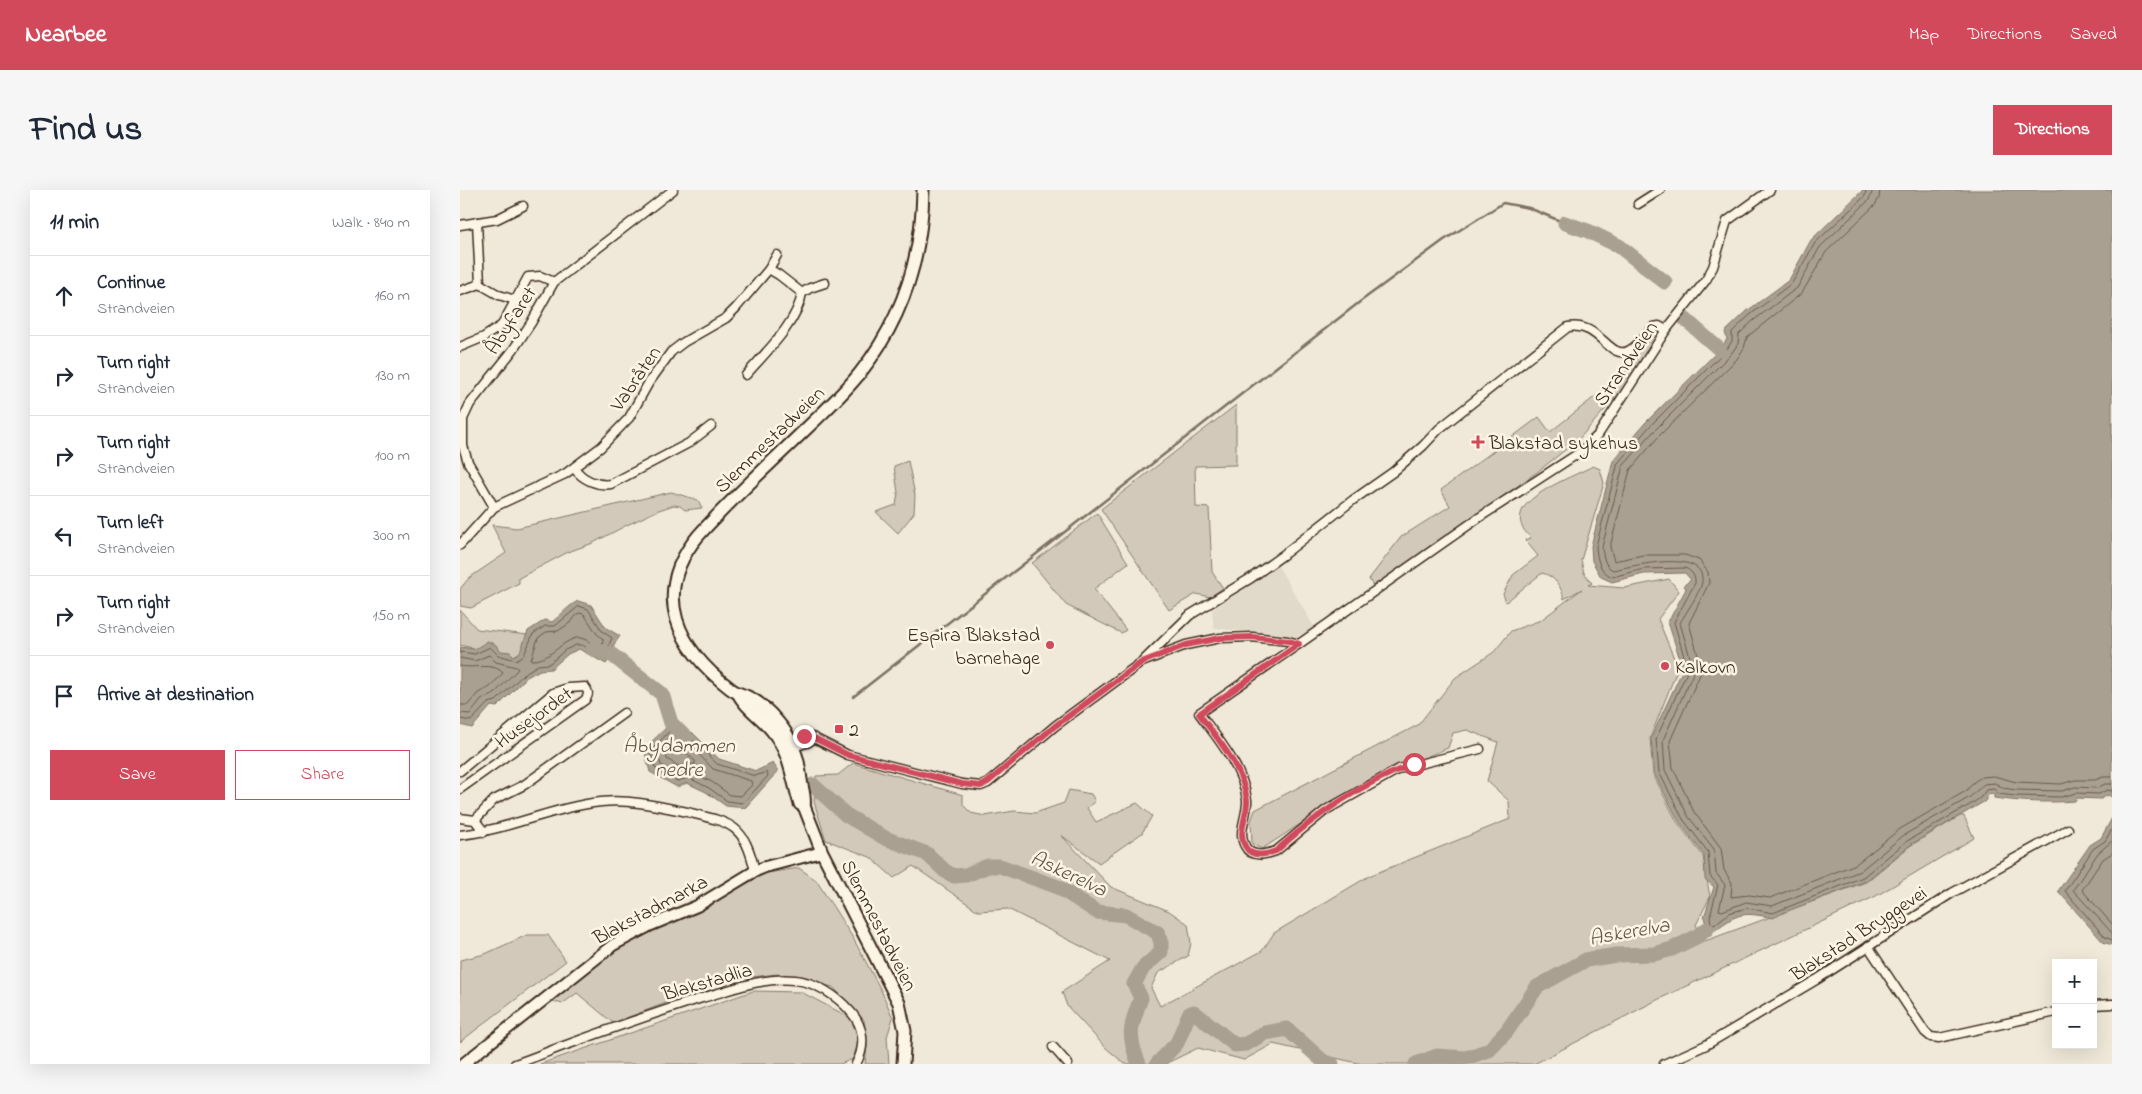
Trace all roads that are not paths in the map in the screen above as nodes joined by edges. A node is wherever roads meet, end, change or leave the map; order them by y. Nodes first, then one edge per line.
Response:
1 (673, 190) edge
2 (923, 190) edge
3 (1660, 190) edge
4 (1770, 190) edge
5 (1638, 204) dead end
6 (524, 206) dead end
7 (477, 222) junction
8 (460, 225) edge
9 (777, 255) dead end
10 (769, 269) junction
11 (554, 282) junction
12 (825, 283) dead end
13 (480, 284) junction
14 (460, 291) edge
15 (802, 293) junction
16 (515, 300) junction
17 (1666, 330) junction
18 (460, 347) edge
19 (746, 375) dead end
20 (711, 426) dead end
21 (574, 468) junction
22 (494, 507) junction
23 (460, 544) edge
24 (1299, 644) junction
25 (1142, 662) junction
26 (624, 713) dead end
27 (790, 745) junction
28 (1480, 749) dead end
29 (460, 772) edge
30 (460, 789) edge
31 (461, 817) edge
32 (475, 820) junction
33 (2068, 829) dead end
34 (484, 832) junction
35 (460, 835) edge
36 (822, 852) junction
37 (755, 871) junction
38 (1868, 946) junction
39 (2112, 1004) edge
40 (2097, 1005) edge
41 (2052, 1013) edge
42 (1053, 1047) dead end
43 (463, 1064) edge
44 (515, 1064) edge
45 (856, 1064) edge
46 (903, 1064) edge
47 (1068, 1064) edge
48 (1664, 1064) edge

1 - 11 street, Åbyfaret
2 - 27 main road, Slemmestadveien
3 - 5 street
4 - 17 street, Strandveien
6 - 7 street
7 - 8 street
7 - 13 street
9 - 10 street, Vabråten
10 - 15 street
10 - 21 street, Vabråten
11 - 16 street, Åbyfaret
11 - 22 street, Åbyfaret
12 - 15 street
13 - 14 street
13 - 16 street, Åbyfaret
15 - 19 street
16 - 18 street, Åbyfaret
17 - 24 street, Strandveien
17 - 25 street
20 - 21 street
21 - 22 street, Vabråten
22 - 23 street, Vabråten
24 - 25 street
24 - 28 street, Strandveien
25 - 27 street
26 - 32 street
27 - 36 main road, Slemmestadveien
29 - 30 street, Husejordet
31 - 32 street
32 - 34 street
33 - 38 street, Blakstad Bryggevei
34 - 35 street
34 - 37 street
36 - 37 main road, Blakstadmarka
36 - 46 main road, Slemmestadveien
37 - 43 main road, Blakstadmarka
38 - 41 street
38 - 48 street, Blakstad Bryggevei
39 - 40 street
42 - 47 street
44 - 45 street, Blakstadlia

